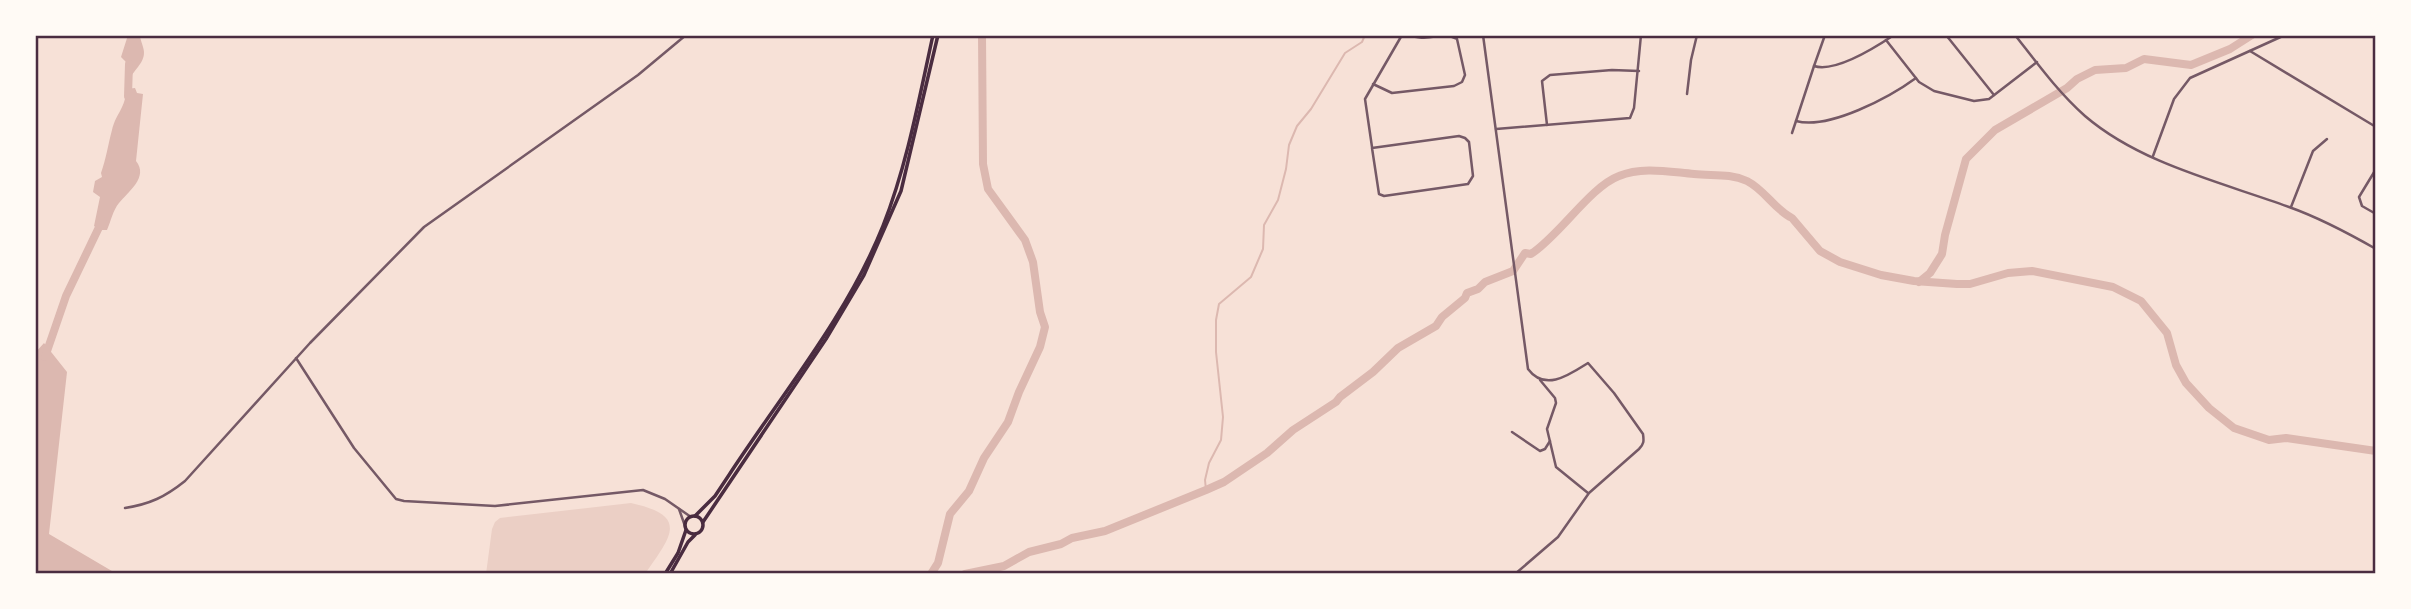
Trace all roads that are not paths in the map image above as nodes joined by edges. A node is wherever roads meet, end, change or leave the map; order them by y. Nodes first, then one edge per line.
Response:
1 (686, 35) edge
2 (936, 35) edge
3 (1402, 35) edge
4 (1410, 35) edge
5 (1483, 35) edge
6 (1641, 35) edge
7 (1697, 35) edge
8 (1825, 35) edge
9 (1894, 35) edge
10 (1946, 35) edge
11 (2015, 35) edge
12 (2286, 35) edge
13 (1886, 40) junction
14 (2249, 50) junction
15 (2037, 62) junction
16 (1814, 66) junction
17 (1639, 71) junction
18 (1916, 78) junction
19 (1373, 84) junction
20 (1687, 94) dead end
21 (1994, 95) junction
22 (1796, 121) junction
23 (1547, 125) junction
24 (2376, 127) edge
25 (1496, 130) junction
26 (1791, 132) dead end
27 (2327, 139) dead end
28 (1372, 148) junction
29 (2153, 156) junction
30 (2376, 169) edge
31 (2291, 207) junction
32 (2376, 214) edge
33 (2376, 249) edge
34 (296, 358) junction
35 (1537, 378) junction
36 (1512, 432) dead end
37 (1550, 441) junction
38 (1588, 493) junction
39 (677, 507) junction
40 (125, 508) dead end
41 (693, 516) junction
42 (703, 522) junction
43 (686, 527) junction
44 (695, 534) junction
45 (668, 574) edge
46 (1515, 574) edge

1 - 34 street
2 - 41 main road
2 - 42 main road
3 - 19 street
4 - 19 street
5 - 25 street
6 - 17 street
7 - 20 street
8 - 16 street
9 - 13 street
10 - 21 street
11 - 15 street
12 - 14 street
13 - 16 street
13 - 18 street
14 - 24 street
14 - 29 street
15 - 21 street
15 - 29 street
16 - 22 street
17 - 23 street
17 - 23 street
18 - 21 street
18 - 22 street
19 - 28 street
22 - 26 street
23 - 25 street
25 - 35 street
27 - 31 street
28 - 28 street
29 - 31 street
30 - 32 street
31 - 33 street
34 - 39 street
34 - 40 street
35 - 37 street
35 - 38 street
36 - 37 street
37 - 38 street
38 - 46 street
39 - 41 street
39 - 43 street
41 - 42 main road
41 - 43 main road
42 - 44 main road
43 - 44 main road
43 - 45 main road
44 - 45 main road

